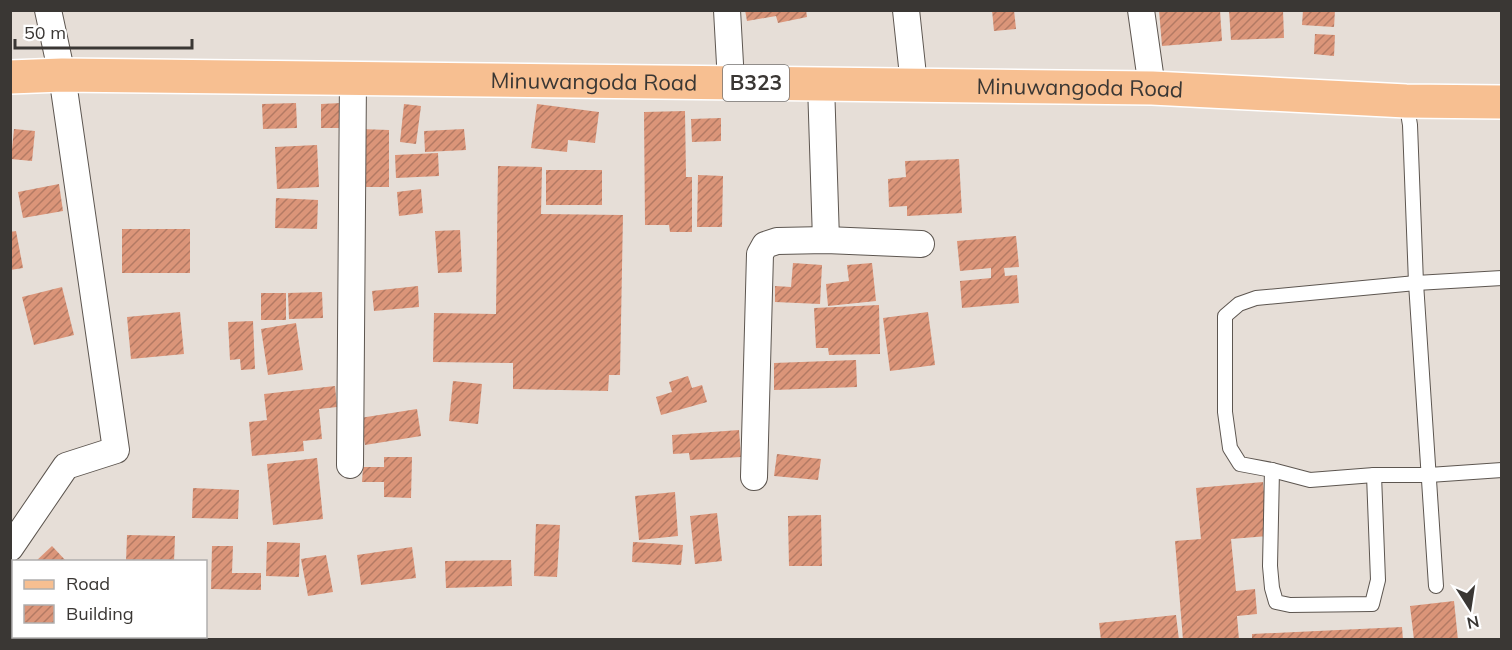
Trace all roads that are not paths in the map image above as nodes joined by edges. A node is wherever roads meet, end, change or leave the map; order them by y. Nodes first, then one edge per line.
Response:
1 (48, 10) edge
2 (727, 10) edge
3 (906, 10) edge
4 (1141, 10) edge
5 (62, 75) junction
6 (10, 77) edge
7 (353, 78) junction
8 (731, 82) junction
9 (821, 84) junction
10 (914, 86) junction
11 (1152, 88) junction
12 (1406, 101) junction
13 (1502, 102) edge
14 (826, 240) junction
15 (921, 244) dead end
16 (1502, 278) edge
17 (1416, 283) junction
18 (350, 465) dead end
19 (1272, 470) junction
20 (1502, 470) edge
21 (1374, 475) junction
22 (1429, 475) junction
23 (754, 477) dead end
24 (10, 548) edge
25 (1436, 586) dead end

1 - 5 street
2 - 8 street
3 - 10 street
4 - 11 street
5 - 6 main road, Minuwangoda Road / B323
5 - 7 main road, Minuwangoda Road / B323
5 - 24 street
7 - 8 main road, Minuwangoda Road / B323
7 - 18 street
8 - 9 main road, Minuwangoda Road / B323
9 - 10 main road, Minuwangoda Road / B323
9 - 14 street
10 - 11 main road, Minuwangoda Road / B323
11 - 12 main road, Minuwangoda Road / B323
12 - 13 main road, Minuwangoda Road / B323
12 - 17 lane
14 - 15 street
14 - 23 street
16 - 17 lane
17 - 19 lane
17 - 22 lane
19 - 21 lane
19 - 21 lane
20 - 22 lane
21 - 22 lane
22 - 25 lane

